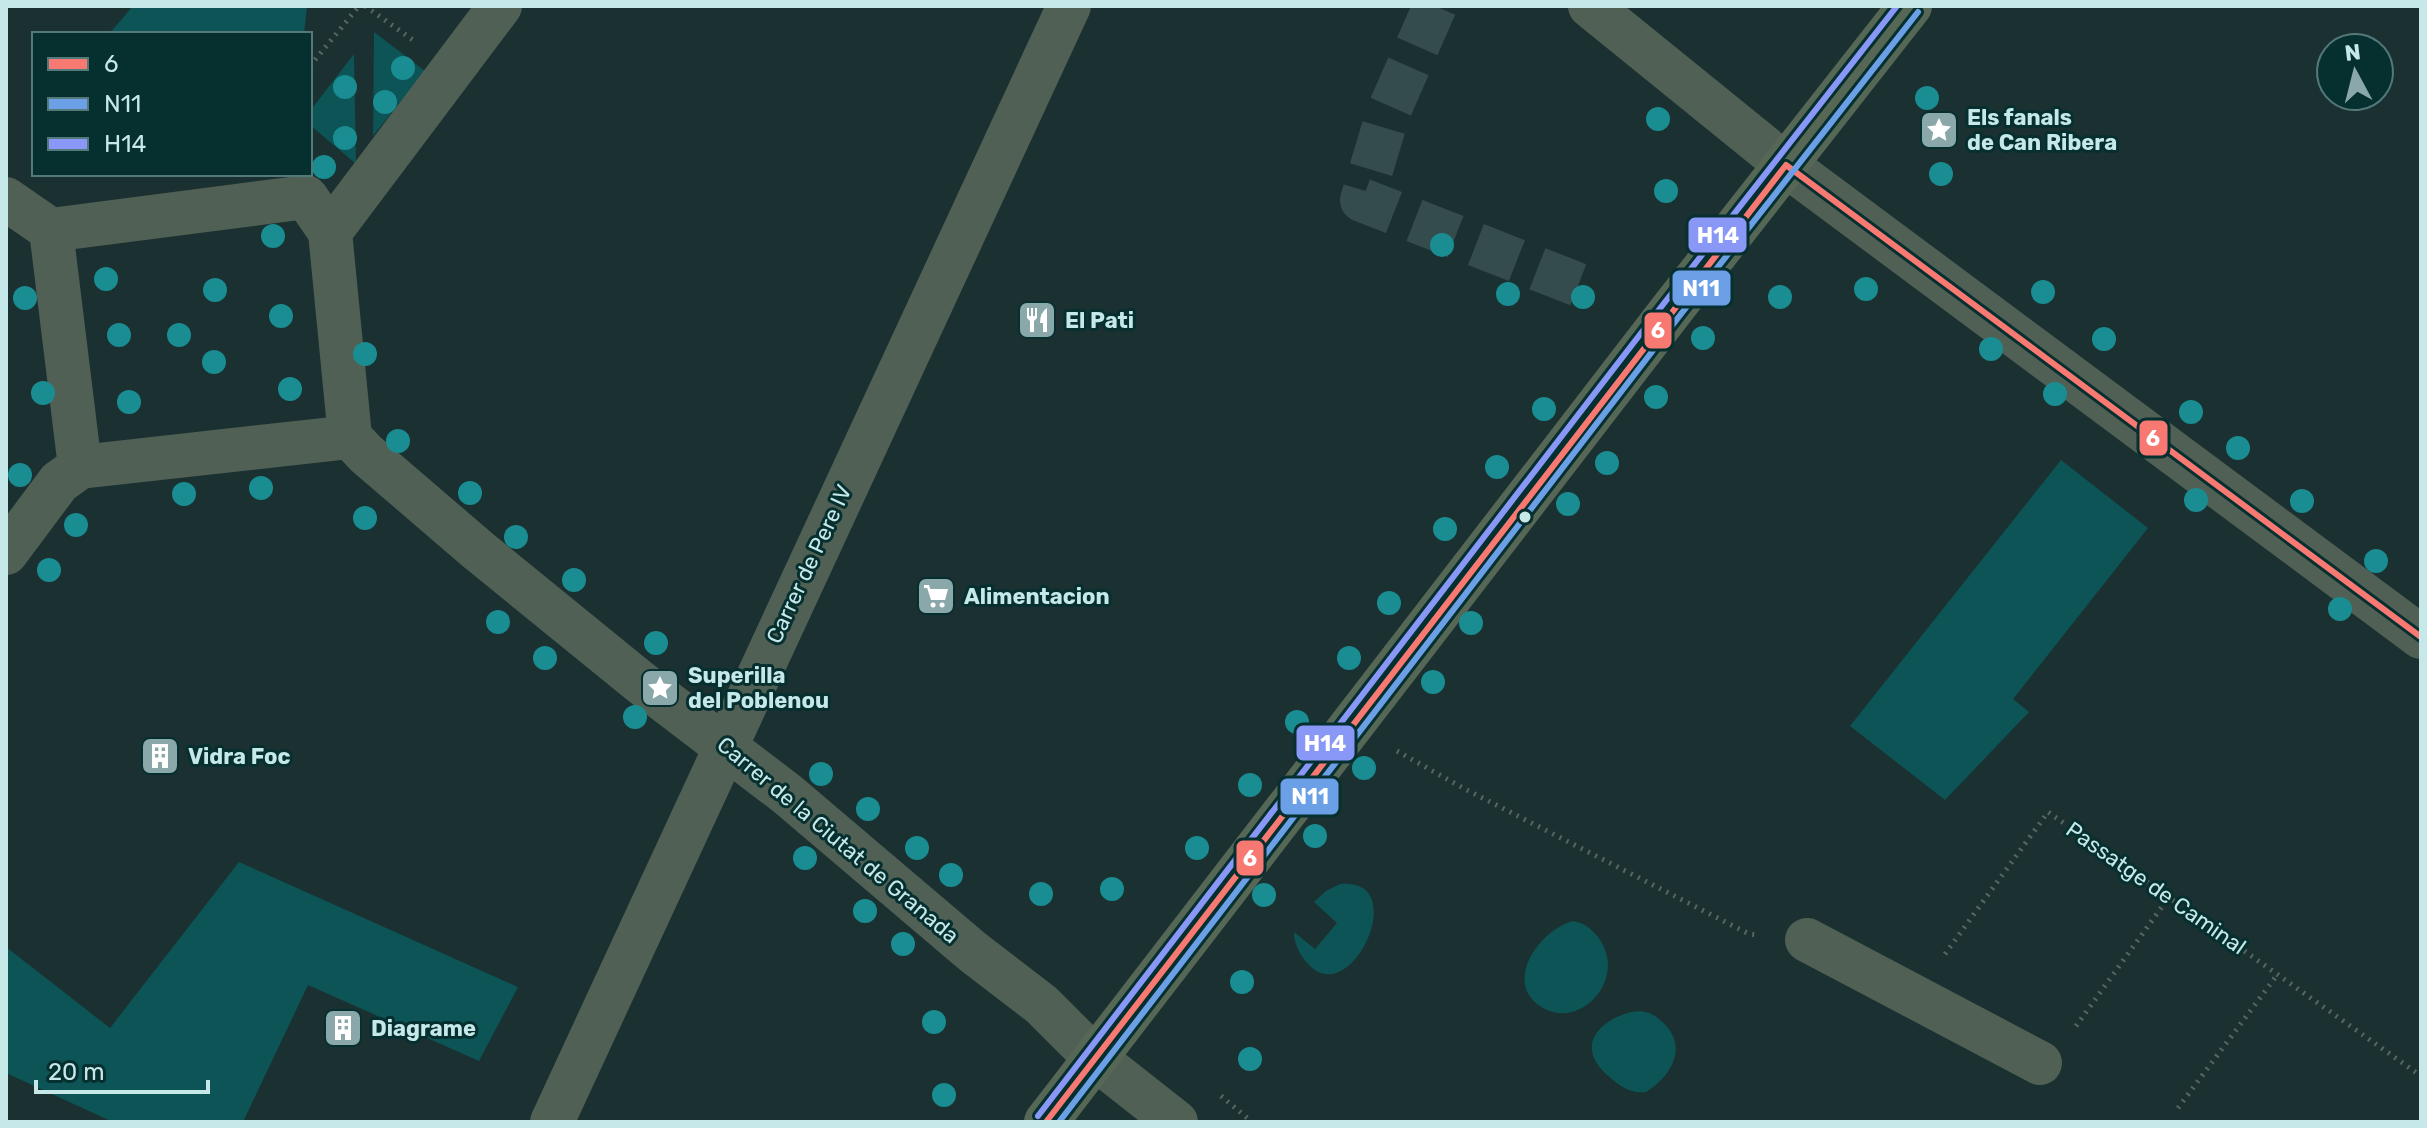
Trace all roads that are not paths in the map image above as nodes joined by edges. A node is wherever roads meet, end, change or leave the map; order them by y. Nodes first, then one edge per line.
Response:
1 (500, 6) edge
2 (1069, 6) edge
3 (1590, 6) edge
4 (1910, 6) edge
5 (1786, 165) junction
6 (6, 199) edge
7 (339, 219) junction
8 (51, 230) junction
9 (350, 437) junction
10 (80, 467) junction
11 (6, 553) edge
12 (2421, 637) edge
13 (724, 745) junction
14 (1807, 940) road end
15 (2055, 1050) road end
16 (1096, 1059) junction
17 (552, 1122) edge
18 (1046, 1122) edge
19 (1176, 1122) edge

1 - 7 street
2 - 13 street, Carrer de Pere IV
3 - 5 street
4 - 5 main road
5 - 12 street
5 - 16 main road
6 - 8 street
7 - 8 street
7 - 9 street
8 - 10 street
9 - 10 street
9 - 13 street, Carrer de la Ciutat de Granada
10 - 11 street
13 - 16 street, Carrer de la Ciutat de Granada
13 - 17 street, Carrer de Pere IV
14 - 15 street
16 - 18 main road
16 - 19 street, Carrer de la Ciutat de Granada

